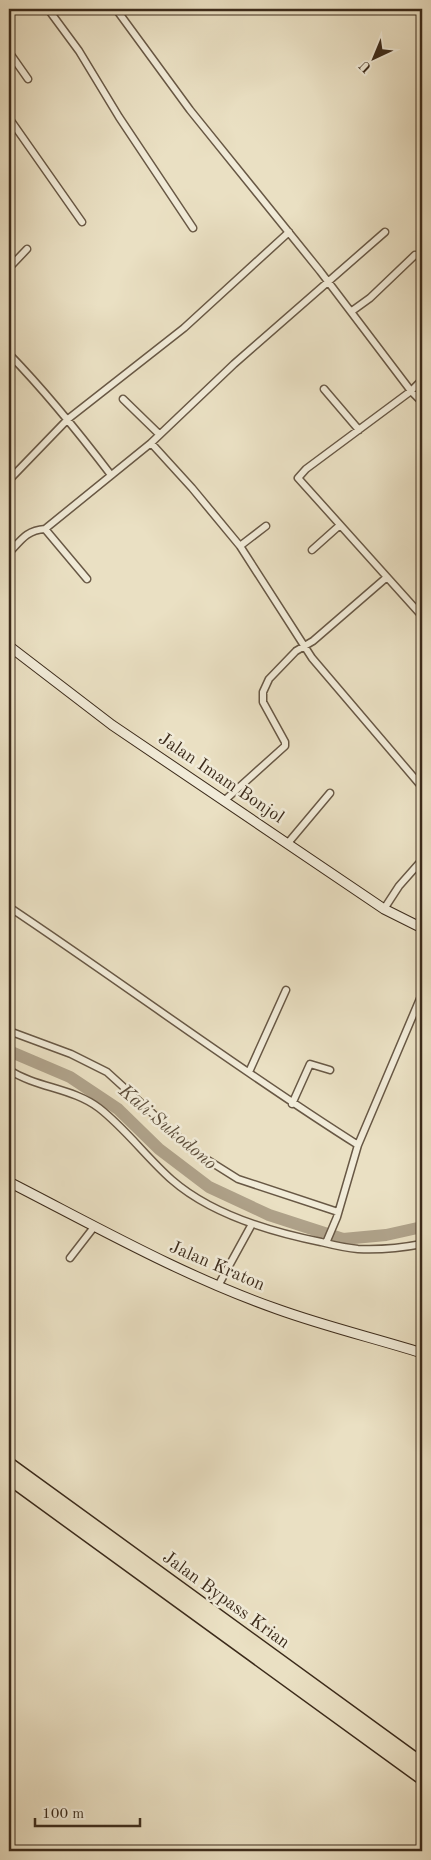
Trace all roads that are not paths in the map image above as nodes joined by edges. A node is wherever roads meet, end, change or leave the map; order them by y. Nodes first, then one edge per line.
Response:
1 (15, 9) edge
2 (48, 9) edge
3 (116, 9) edge
4 (9, 14) edge
5 (9, 52) edge
6 (28, 79) dead end
7 (9, 118) edge
8 (82, 222) dead end
9 (193, 228) dead end
10 (289, 232) junction
11 (385, 232) dead end
12 (27, 249) dead end
13 (415, 255) dead end
14 (9, 268) edge
15 (328, 282) junction
16 (352, 311) junction
17 (9, 354) edge
18 (422, 380) edge
19 (324, 388) dead end
20 (411, 391) junction
21 (123, 398) dead end
22 (422, 402) edge
23 (68, 419) junction
24 (359, 430) junction
25 (159, 434) junction
26 (151, 443) junction
27 (111, 475) junction
28 (9, 480) edge
29 (340, 525) junction
30 (266, 526) dead end
31 (45, 529) junction
32 (240, 546) junction
33 (312, 550) dead end
34 (9, 553) edge
35 (387, 577) junction
36 (87, 579) dead end
37 (422, 616) edge
38 (9, 646) edge
39 (304, 648) junction
40 (422, 788) edge
41 (330, 793) dead end
42 (225, 800) junction
43 (288, 843) junction
44 (422, 860) edge
45 (9, 907) edge
46 (384, 909) junction
47 (422, 928) edge
48 (286, 990) dead end
49 (422, 994) edge
50 (9, 1031) edge
51 (9, 1070) edge
52 (330, 1070) dead end
53 (248, 1072) junction
54 (292, 1104) junction
55 (358, 1145) junction
56 (9, 1182) edge
57 (337, 1214) junction
58 (252, 1224) junction
59 (94, 1227) junction
60 (327, 1240) junction
61 (422, 1244) edge
62 (70, 1258) dead end
63 (218, 1286) junction
64 (422, 1353) edge
65 (9, 1464) edge
66 (9, 1478) edge
67 (422, 1764) edge
68 (422, 1778) edge

1 - 4 street
2 - 9 street
3 - 10 street
5 - 6 street
7 - 8 street
10 - 15 street
10 - 23 street
11 - 15 street
12 - 14 street
13 - 16 street
15 - 16 street
15 - 25 street
16 - 20 street
17 - 23 street
18 - 20 street
19 - 24 street
20 - 22 street
20 - 24 street
21 - 25 street
23 - 27 street
23 - 28 street
24 - 29 street
25 - 26 street
26 - 27 street
26 - 32 street
27 - 31 street
29 - 33 street
29 - 35 street
30 - 32 street
31 - 34 street
31 - 36 street
32 - 39 street
35 - 37 street
35 - 39 street
38 - 42 main road, Jalan Imam Bonjol
39 - 40 street
39 - 42 street
41 - 43 street
42 - 43 main road, Jalan Imam Bonjol
43 - 46 main road, Jalan Imam Bonjol
44 - 46 street
45 - 53 street
46 - 47 main road, Jalan Imam Bonjol
48 - 53 street
49 - 55 street
50 - 57 street
51 - 58 street
52 - 54 street
53 - 54 street
54 - 55 street
55 - 57 street
56 - 59 main road, Jalan Kraton
57 - 60 street
58 - 60 street
58 - 63 street
59 - 62 street
59 - 63 main road, Jalan Kraton
60 - 61 street
63 - 64 main road, Jalan Kraton
65 - 67 highway, Jalan Bypass Krian
66 - 68 highway, Jalan Bypass Krian

